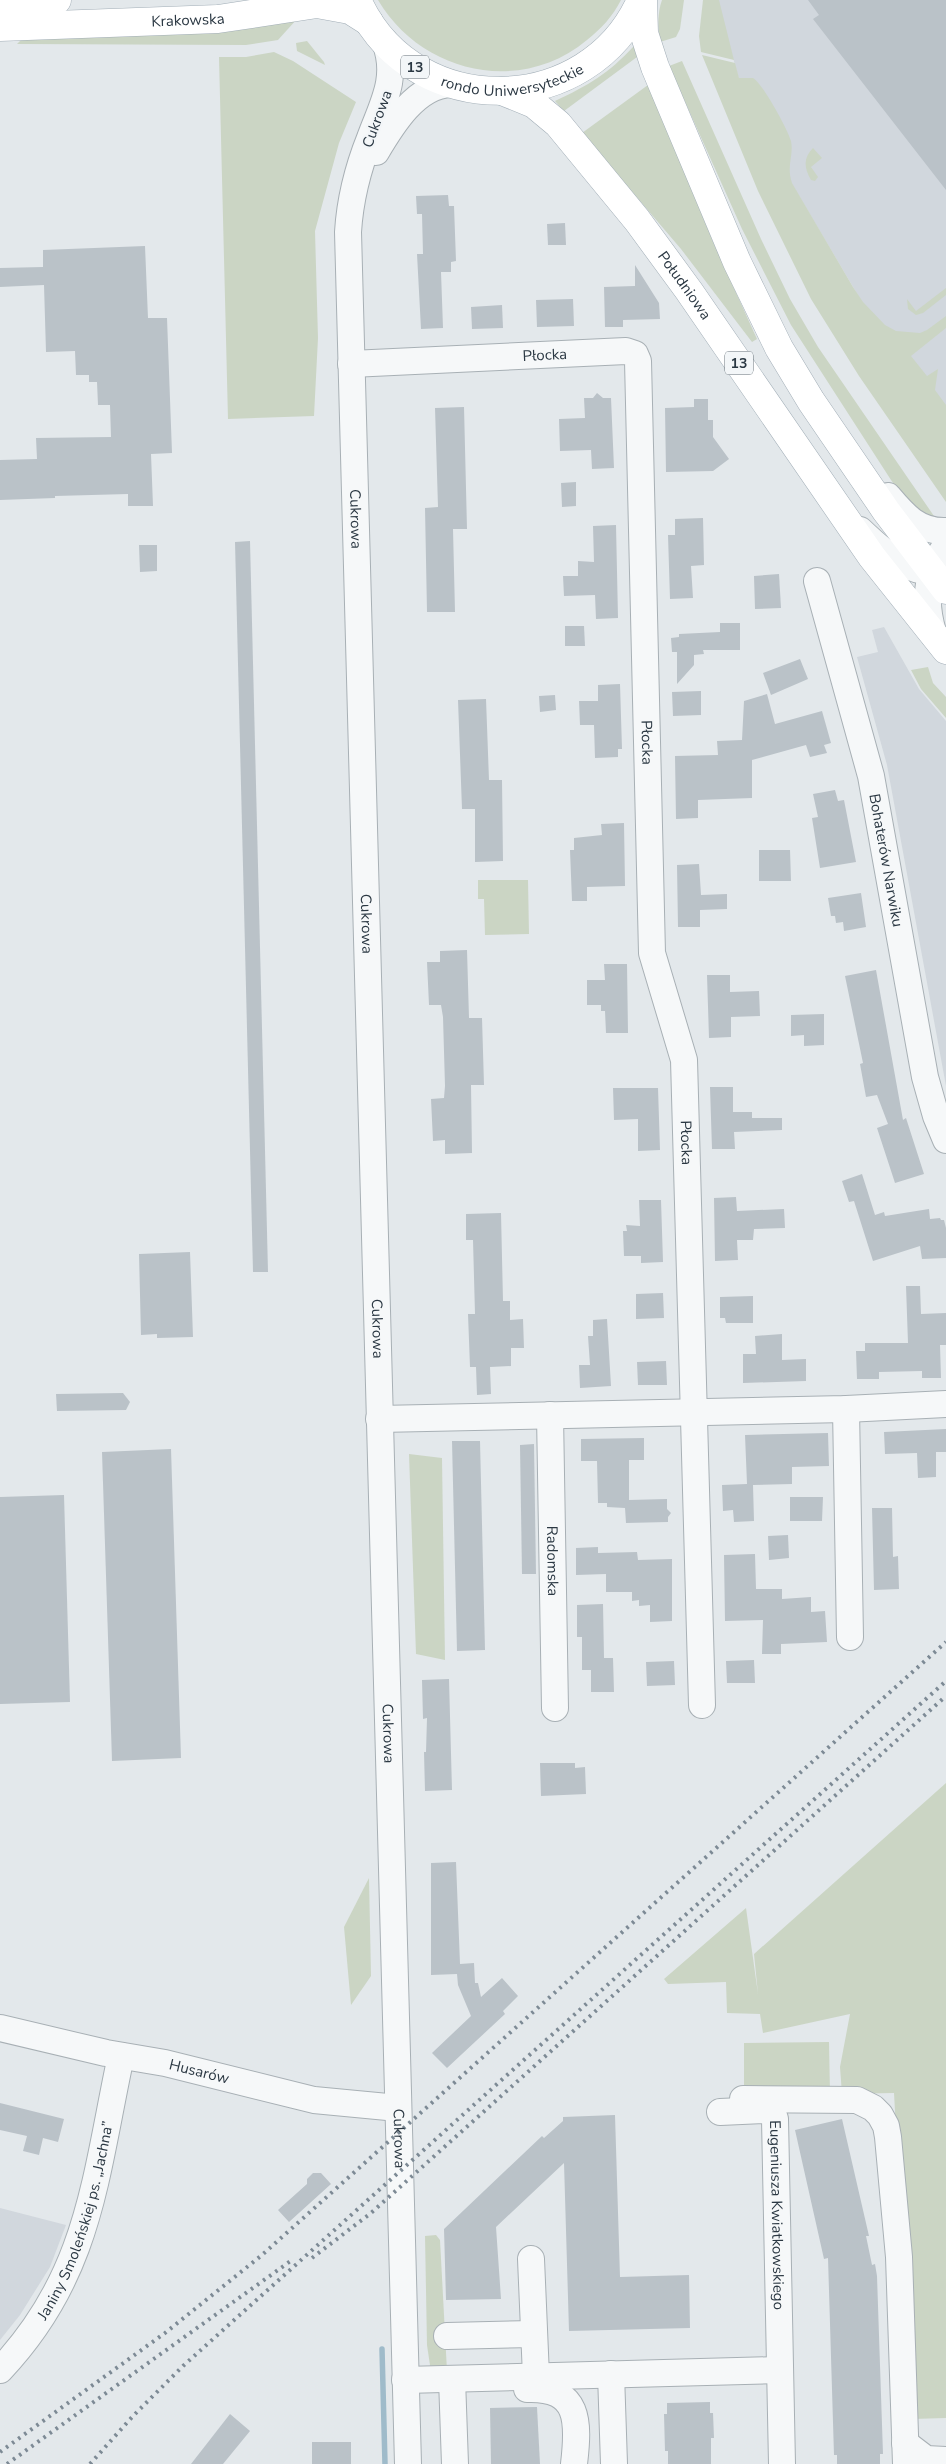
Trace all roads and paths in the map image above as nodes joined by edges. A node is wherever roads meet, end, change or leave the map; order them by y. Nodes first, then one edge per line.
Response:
1 (56, 0) edge
2 (642, 0) edge
3 (0, 1) edge
4 (370, 21) edge
5 (0, 27) edge
6 (451, 84) junction
7 (502, 91) junction
8 (353, 194) junction
9 (351, 364) junction
10 (832, 432) junction
11 (838, 509) junction
12 (946, 532) edge
13 (946, 546) edge
14 (941, 578) edge
15 (817, 581) dead end
16 (940, 642) edge
17 (946, 1140) edge
18 (946, 1404) edge
19 (846, 1409) junction
20 (693, 1412) junction
21 (550, 1414) junction
22 (379, 1419) junction
23 (850, 1637) dead end
24 (702, 1705) dead end
25 (555, 1708) dead end
26 (0, 2028) edge
27 (121, 2056) junction
28 (398, 2108) junction
29 (531, 2258) dead end
30 (534, 2334) junction
31 (447, 2336) dead end
32 (0, 2370) edge
33 (778, 2370) junction
34 (611, 2374) junction
35 (536, 2376) junction
36 (405, 2380) junction
37 (452, 2386) junction
38 (921, 2458) edge
39 (408, 2464) edge
40 (455, 2464) edge
41 (574, 2464) edge
42 (614, 2464) edge
43 (782, 2464) edge

1 - 3 main road
2 - 7 main road, rondo Uniwersyteckie
2 - 10 main road
4 - 5 main road, Krakowska
4 - 6 main road, rondo Uniwersyteckie / 13
4 - 8 street, Cukrowa
6 - 7 main road, rondo Uniwersyteckie / 13
6 - 8 street, Cukrowa
7 - 11 main road, Południowa / 13
8 - 9 street, Cukrowa
9 - 20 street, Płocka
9 - 22 street, Cukrowa
10 - 12 street
10 - 14 main road
11 - 14 street, Południowa
11 - 16 main road, Południowa / 13
13 - 14 street, Południowa
14 - 16 street, Południowa
15 - 17 street, Bohaterów Narwiku
18 - 19 street
19 - 20 street
19 - 23 street
20 - 21 street
20 - 24 street
21 - 22 street
21 - 25 street, Radomska
22 - 28 street, Cukrowa
26 - 27 street, Husarów
27 - 28 street, Husarów
27 - 32 street, Janiny Smoleńskiej ps. „Jachna”
28 - 36 street, Cukrowa
29 - 30 street
30 - 31 street
30 - 35 street
33 - 34 street
33 - 38 street, Eugeniusza Kwiatkowskiego
33 - 43 street, Eugeniusza Kwiatkowskiego
34 - 35 street
34 - 42 street
35 - 37 street
36 - 37 street
36 - 39 street, Cukrowa
37 - 40 street
37 - 41 street

